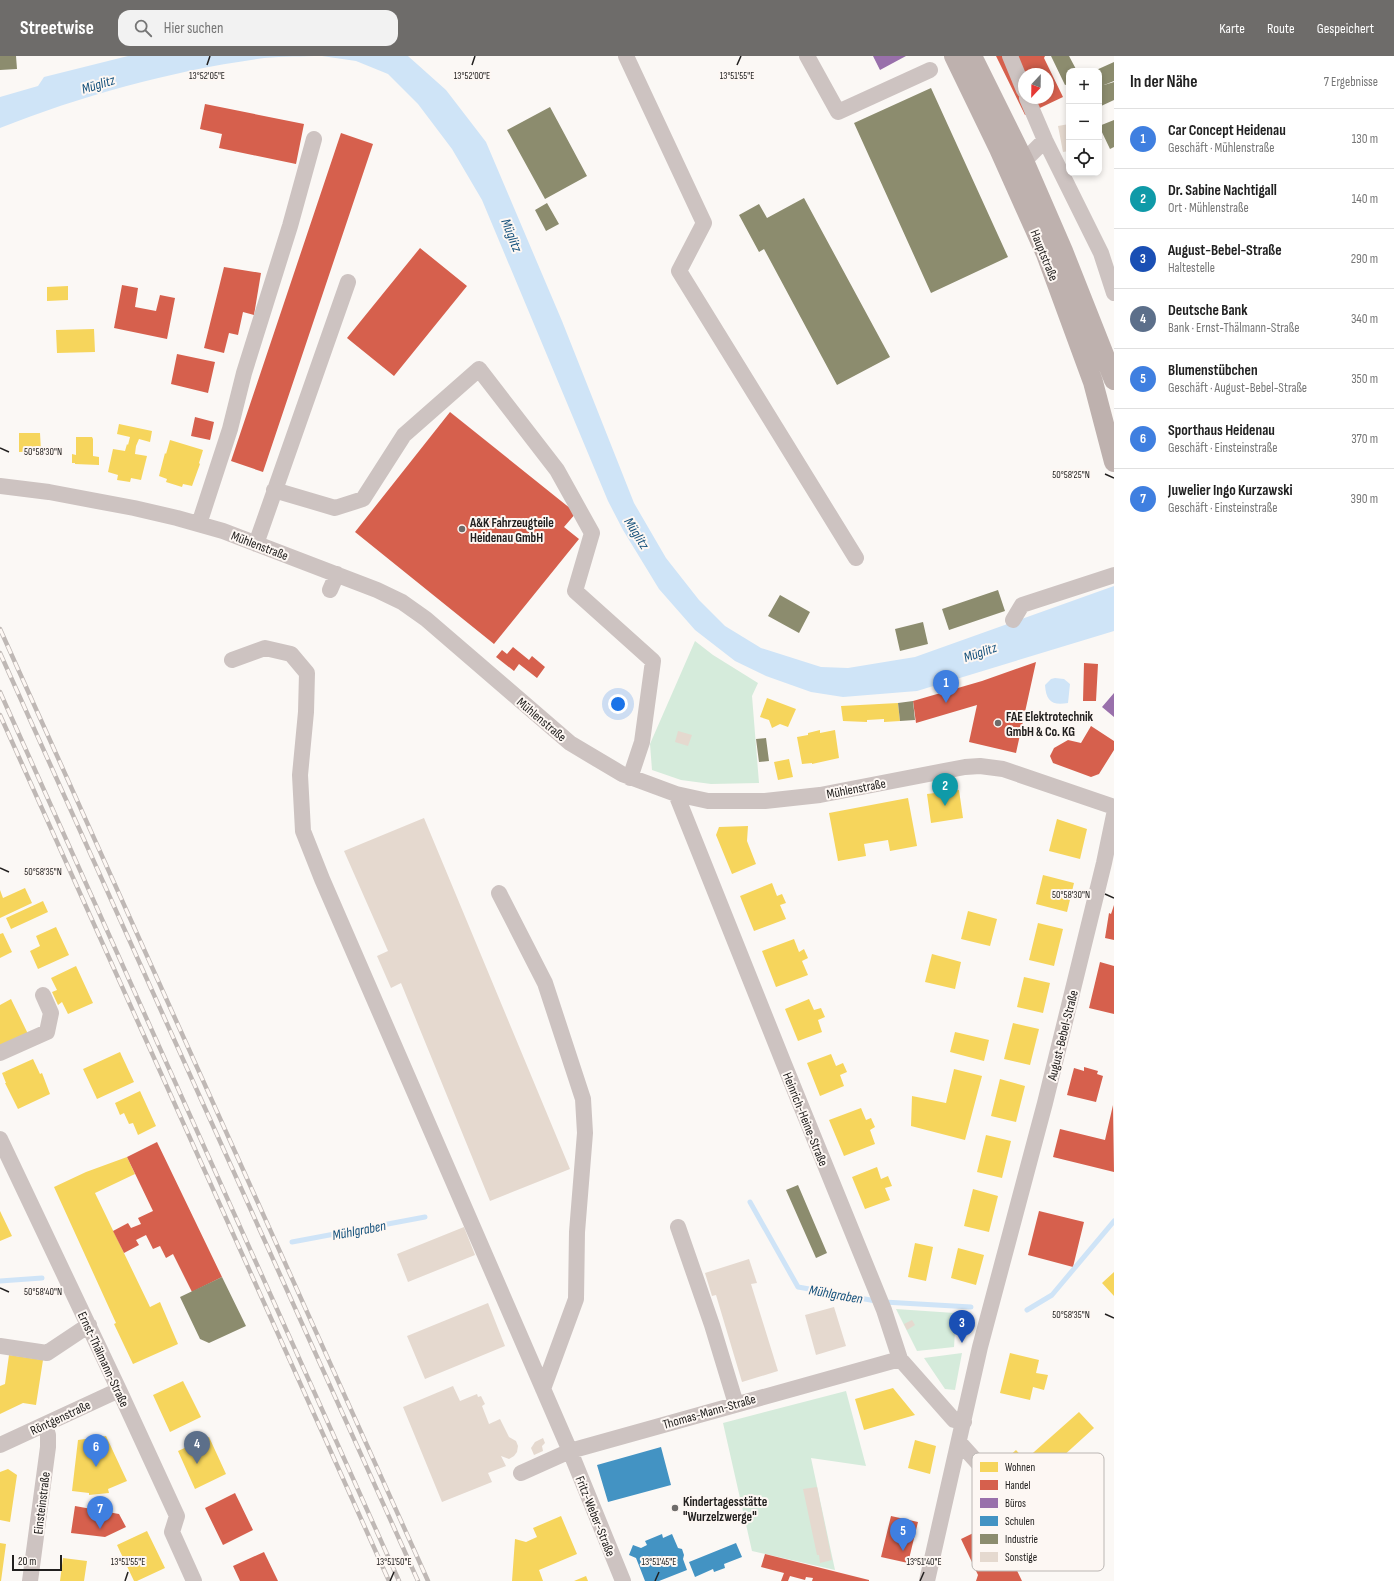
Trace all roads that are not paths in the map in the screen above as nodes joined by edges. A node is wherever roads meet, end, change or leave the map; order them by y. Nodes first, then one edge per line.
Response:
1 (626, 56) edge
2 (807, 56) edge
3 (954, 56) edge
4 (972, 56) edge
5 (1010, 56) edge
6 (930, 70) dead end
7 (1018, 75) edge
8 (1030, 104) edge
9 (314, 139) dead end
10 (1045, 140) junction
11 (1024, 162) junction
12 (1108, 251) edge
13 (348, 282) dead end
14 (1114, 293) edge
15 (1114, 377) edge
16 (1114, 462) edge
17 (0, 486) edge
18 (274, 490) junction
19 (199, 524) junction
20 (256, 544) junction
21 (856, 558) dead end
22 (337, 574) junction
23 (1114, 575) edge
24 (330, 590) dead end
25 (1013, 620) dead end
26 (232, 660) dead end
27 (630, 778) junction
28 (676, 794) junction
29 (1114, 807) edge
30 (1114, 815) edge
31 (499, 893) dead end
32 (43, 995) dead end
33 (0, 1053) edge
34 (0, 1140) edge
35 (678, 1227) dead end
36 (89, 1325) junction
37 (0, 1346) edge
38 (900, 1360) junction
39 (119, 1390) junction
40 (543, 1390) junction
41 (736, 1404) junction
42 (964, 1422) junction
43 (45, 1425) junction
44 (959, 1442) junction
45 (0, 1445) edge
46 (570, 1451) junction
47 (972, 1456) edge
48 (521, 1473) dead end
49 (30, 1581) edge
50 (194, 1581) edge
51 (623, 1581) edge
52 (927, 1581) edge

1 - 21 street
2 - 6 street
3 - 16 main road, Hauptstraße
4 - 11 main road, Hauptstraße
5 - 7 street
8 - 10 street
9 - 19 street
10 - 11 street
10 - 12 street
11 - 15 main road, Hauptstraße
12 - 14 street
13 - 18 street
17 - 19 street, Mühlenstraße
18 - 20 street
18 - 27 street
19 - 20 street, Mühlenstraße
20 - 22 street, Mühlenstraße
22 - 24 street
22 - 27 street, Mühlenstraße
23 - 25 street
26 - 40 street, Fritz-Weber-Straße
27 - 28 street, Mühlenstraße
28 - 29 street, Mühlenstraße
28 - 38 street, Heinrich-Heine-Straße
30 - 42 street, August-Bebel-Straße
31 - 40 street
32 - 33 street
34 - 36 street, Ernst-Thälmann-Straße
35 - 41 street
36 - 37 street
36 - 39 street, Ernst-Thälmann-Straße
38 - 41 street, Thomas-Mann-Straße
38 - 42 street, Heinrich-Heine-Straße
39 - 43 street, Röntgenstraße
39 - 50 street, Ernst-Thälmann-Straße
40 - 46 street, Fritz-Weber-Straße
41 - 46 street, Thomas-Mann-Straße
42 - 44 street, August-Bebel-Straße
43 - 45 street, Röntgenstraße
43 - 49 street, Einsteinstraße
44 - 47 street
44 - 52 street, August-Bebel-Straße
46 - 48 street, Thomas-Mann-Straße
46 - 51 street, Fritz-Weber-Straße

